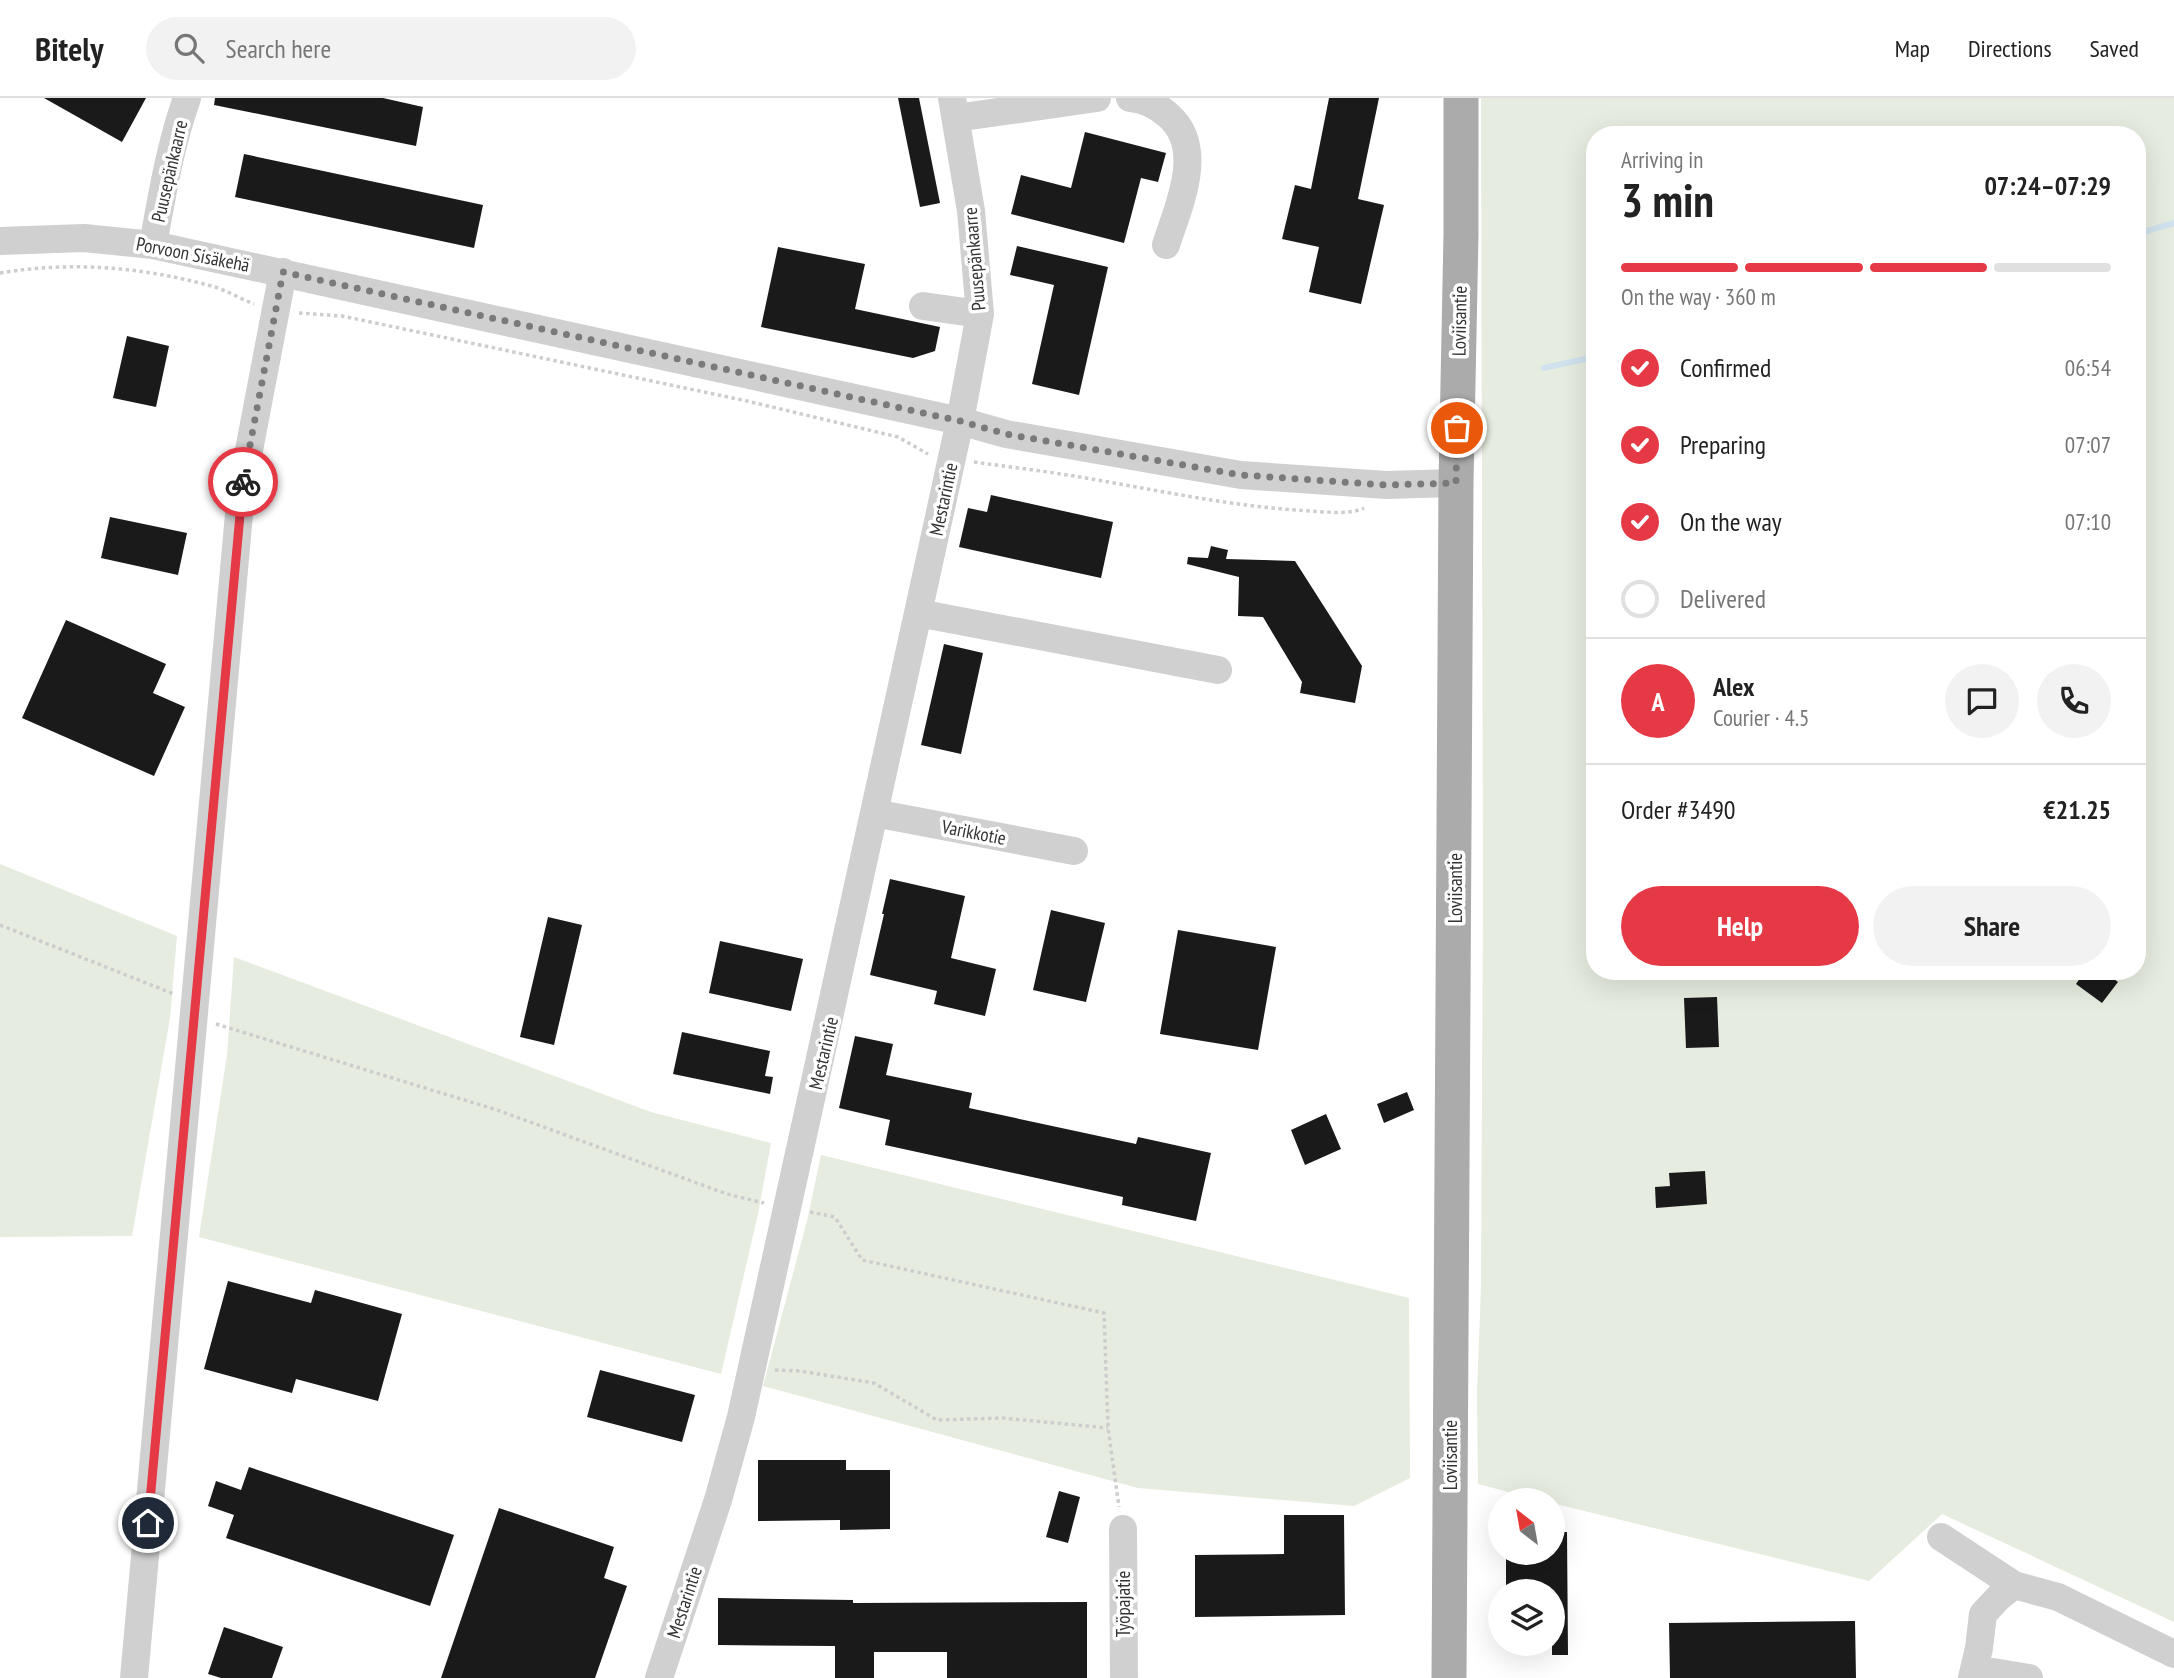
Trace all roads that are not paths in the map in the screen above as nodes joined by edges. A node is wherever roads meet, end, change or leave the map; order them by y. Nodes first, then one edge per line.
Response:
1 (187, 98) edge
2 (1097, 98) edge
3 (1130, 98) edge
4 (1461, 98) edge
5 (954, 108) edge
6 (0, 241) edge
7 (153, 245) junction
8 (1166, 246) dead end
9 (283, 272) junction
10 (923, 306) dead end
11 (980, 314) junction
12 (960, 421) junction
13 (1456, 483) junction
14 (918, 613) junction
15 (1218, 670) dead end
16 (874, 813) junction
17 (1074, 851) dead end
18 (1122, 1529) road end
19 (1941, 1537) dead end
20 (2014, 1586) junction
21 (2174, 1654) edge
22 (134, 1678) edge
23 (659, 1678) edge
24 (1124, 1678) edge
25 (1450, 1678) edge
26 (1972, 1678) edge
27 (1986, 1678) edge
28 (2029, 1678) edge

1 - 7 street, Puusepänkaarre
2 - 5 street
3 - 8 street
4 - 13 main road, Loviisantie
5 - 11 street, Puusepänkaarre
6 - 7 street, Porvoon Sisäkehä
7 - 9 street, Porvoon Sisäkehä
9 - 12 street, Porvoon Sisäkehä
9 - 22 street
10 - 11 street
11 - 12 street, Puusepänkaarre
12 - 13 street, Porvoon Sisäkehä
12 - 14 street, Mestarintie
13 - 25 main road, Loviisantie
14 - 15 street
14 - 16 street, Mestarintie
16 - 17 street, Varikkotie
16 - 23 street, Mestarintie
18 - 24 street, Työpajatie
19 - 20 street
20 - 21 street
20 - 26 street
27 - 28 street

